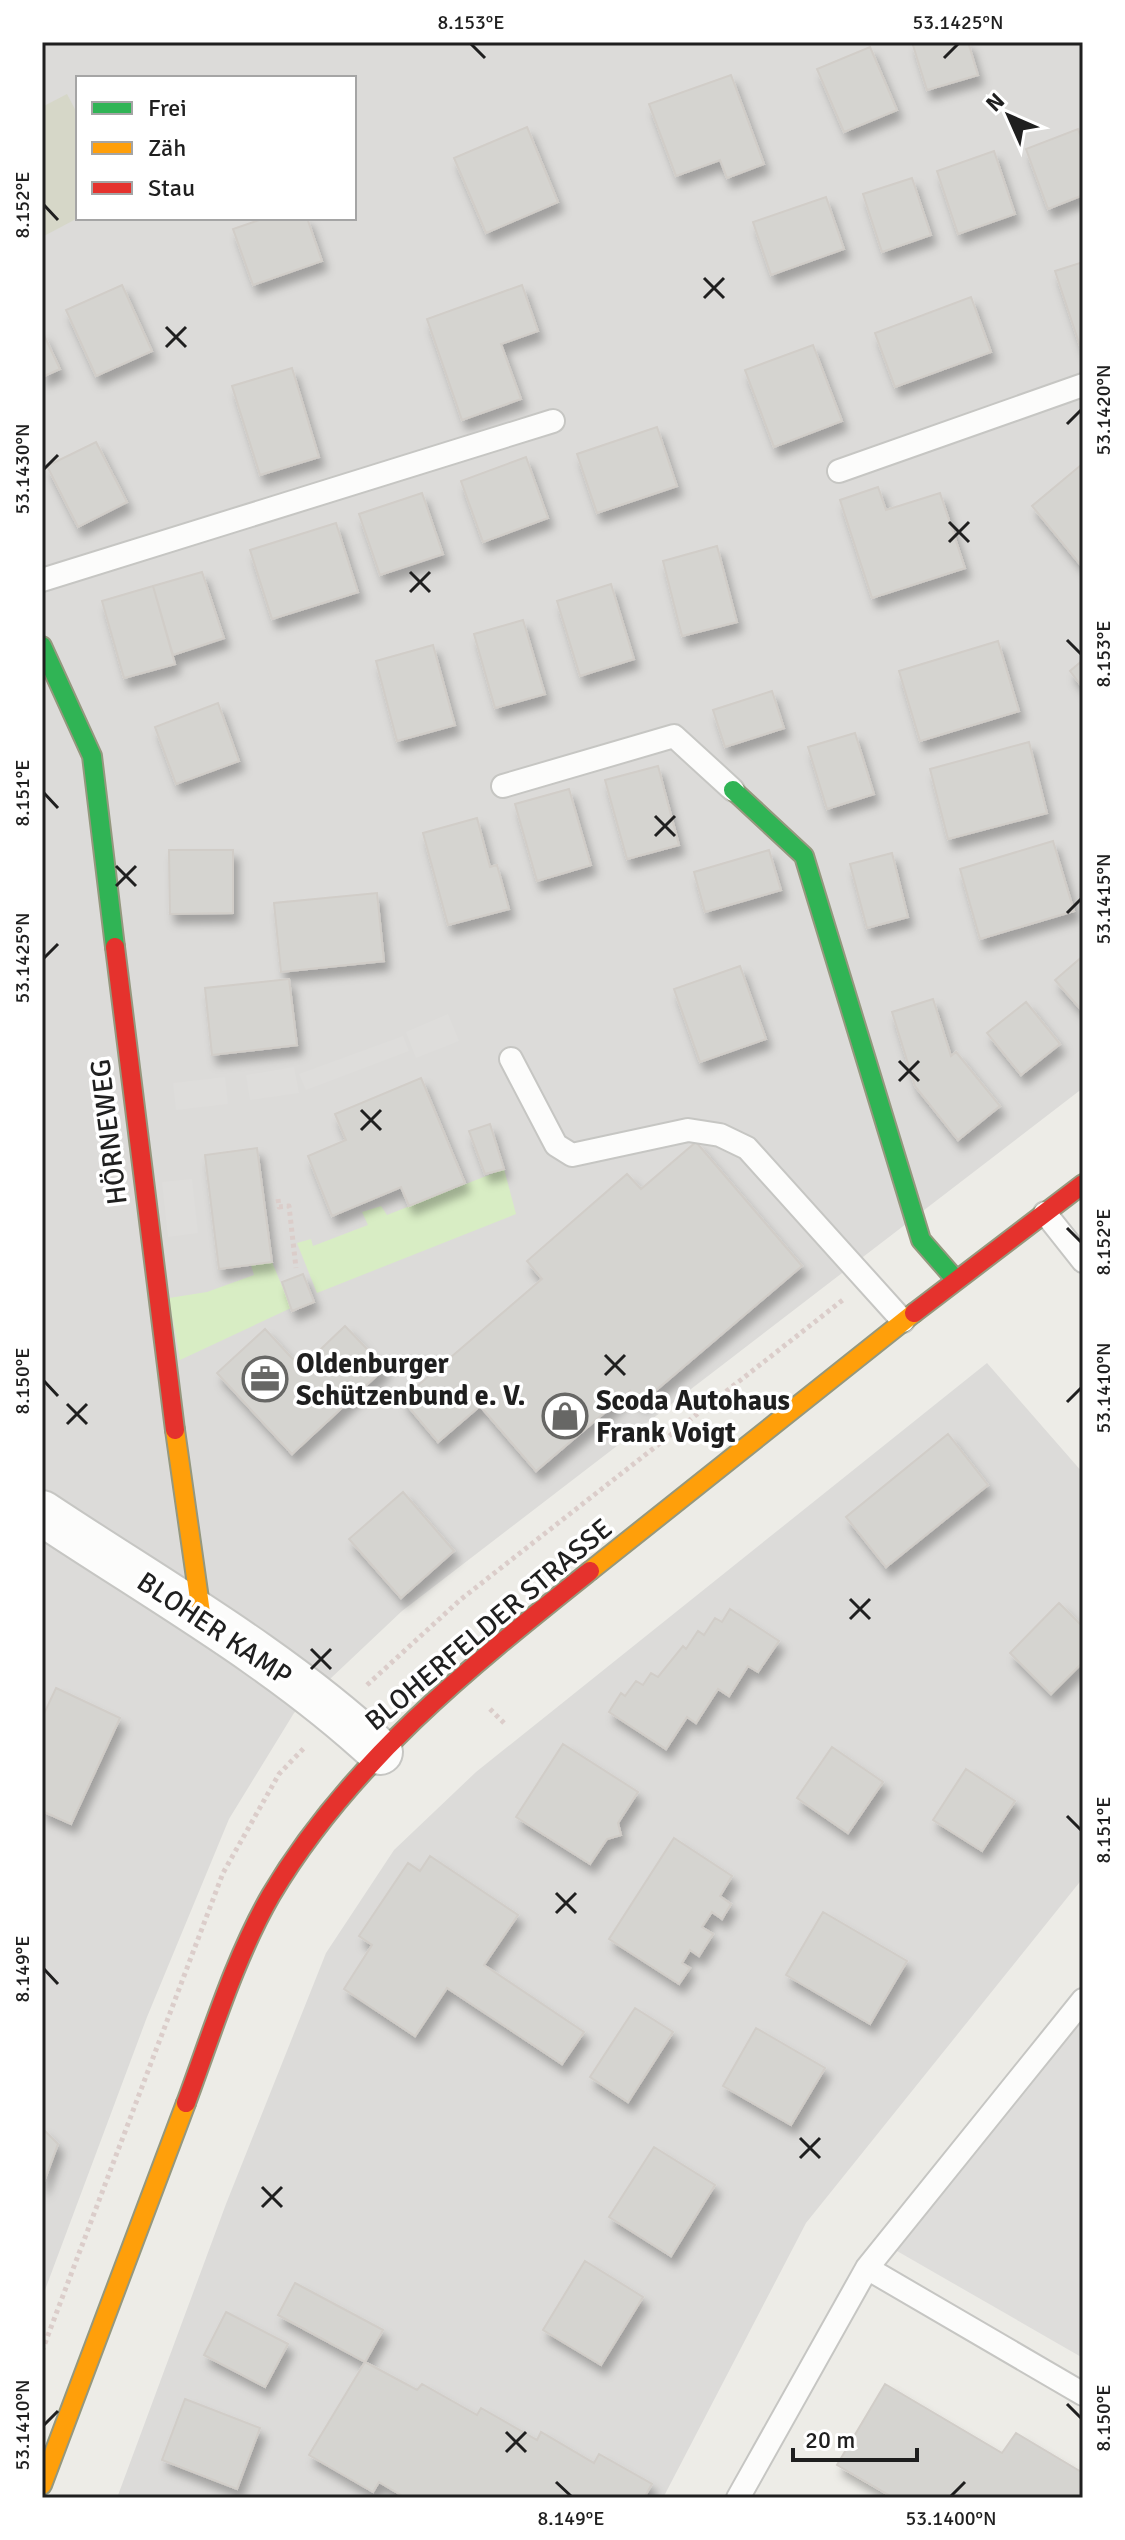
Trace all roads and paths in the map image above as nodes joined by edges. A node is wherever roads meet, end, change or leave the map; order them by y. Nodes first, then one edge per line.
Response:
1 (1083, 385) edge
2 (553, 421) dead end
3 (839, 471) dead end
4 (42, 580) edge
5 (42, 646) edge
6 (503, 786) dead end
7 (733, 790) joint
8 (511, 1059) dead end
9 (1083, 1184) edge
10 (278, 1199) dead end
11 (1045, 1213) junction
12 (1083, 1261) edge
13 (296, 1268) dead end
14 (956, 1280) junction
15 (903, 1321) junction
16 (42, 1513) edge
17 (202, 1620) junction
18 (380, 1752) junction
19 (1083, 2000) edge
20 (867, 2268) junction
21 (1083, 2394) edge
22 (47, 2455) edge
23 (42, 2485) edge
24 (738, 2498) edge

1 - 3 lane
2 - 4 lane
5 - 17 street, HÖRNEWEG
6 - 7 lane
7 - 14 street
8 - 15 lane
9 - 11 street, BLOHERFELDER STRASSE
10 - 13 path
11 - 12 lane
11 - 14 street, BLOHERFELDER STRASSE
14 - 15 street, BLOHERFELDER STRASSE
15 - 18 street, BLOHERFELDER STRASSE
16 - 17 street, BLOHER KAMP
17 - 18 street, BLOHER KAMP
18 - 22 street, BLOHERFELDER STRASSE
19 - 20 lane
20 - 21 lane
20 - 24 lane
22 - 23 street, BLOHERFELDER STRASSE

